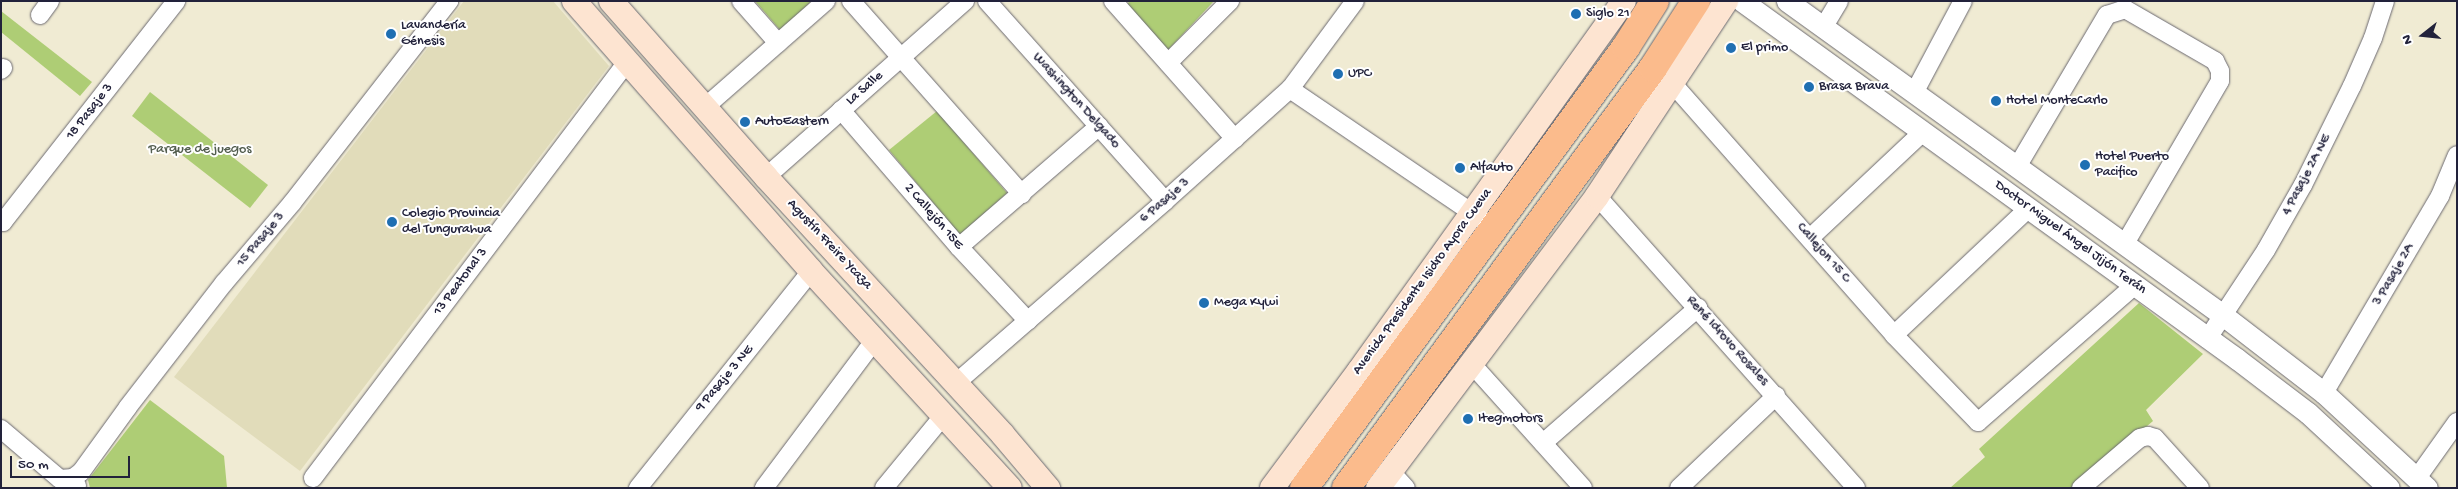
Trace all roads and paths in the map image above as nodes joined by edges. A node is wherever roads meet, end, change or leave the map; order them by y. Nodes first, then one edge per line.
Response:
1 (176, 1) edge
2 (449, 1) edge
3 (574, 1) edge
4 (611, 1) edge
5 (742, 1) edge
6 (826, 1) edge
7 (851, 1) edge
8 (965, 1) edge
9 (987, 1) edge
10 (1114, 1) edge
11 (1230, 1) edge
12 (1355, 1) edge
13 (1624, 1) edge
14 (1655, 1) edge
15 (1696, 1) edge
16 (1726, 1) edge
17 (1742, 1) edge
18 (1787, 1) edge
19 (1839, 1) edge
20 (1963, 1) edge
21 (2385, 1) edge
22 (1823, 28) junction
23 (778, 43) junction
24 (901, 58) junction
25 (627, 62) junction
26 (1168, 63) junction
27 (1673, 84) junction
28 (1290, 89) junction
29 (1914, 93) junction
30 (705, 107) junction
31 (841, 110) junction
32 (1098, 126) junction
33 (1923, 132) junction
34 (1235, 139) junction
35 (2457, 155) edge
36 (2017, 167) junction
37 (766, 177) junction
38 (1022, 194) junction
39 (1597, 196) junction
40 (1165, 201) junction
41 (2028, 208) junction
42 (1483, 220) junction
43 (2, 221) edge
44 (1810, 238) junction
45 (2124, 245) junction
46 (959, 247) junction
47 (811, 271) junction
48 (2135, 285) junction
49 (1698, 308) junction
50 (2224, 316) junction
51 (1028, 321) junction
52 (1894, 335) junction
53 (2208, 338) junction
54 (874, 341) junction
55 (1470, 362) junction
56 (956, 383) junction
57 (2324, 393) junction
58 (1776, 396) junction
59 (944, 415) junction
60 (2457, 422) edge
61 (1, 430) edge
62 (1543, 443) junction
63 (313, 478) dead end
64 (1392, 482) edge
65 (75, 483) edge
66 (2422, 483) edge
67 (1001, 484) edge
68 (638, 488) edge
69 (764, 488) edge
70 (884, 488) edge
71 (1048, 488) edge
72 (1272, 488) edge
73 (1304, 488) edge
74 (1346, 488) edge
75 (1583, 488) edge
76 (1679, 488) edge
77 (1856, 488) edge
78 (2081, 488) edge
79 (2200, 488) edge
80 (2389, 488) edge

1 - 43 street, 18 Pasaje 3
2 - 65 street, 15 Pasaje 3
3 - 25 main road
4 - 30 main road, Agustín Freire Ycaza
5 - 23 street
6 - 23 street
7 - 24 street
8 - 24 street, La Salle
9 - 32 street, Washington Delgado
10 - 26 street
11 - 26 street
12 - 28 street, 6 Pasaje 3
13 - 42 main road, Avenida Presidente Isidro Ayora Cueva
14 - 42 main road, Avenida Presidente Isidro Ayora Cueva
15 - 74 main road
16 - 27 main road
17 - 33 street, Doctor Miguel Ángel Jijón Terán
18 - 22 street, Doctor Miguel Ángel Jijón Terán
19 - 22 street
20 - 29 street
21 - 50 street, 4 Pasaje 2A NE
22 - 29 street, Doctor Miguel Ángel Jijón Terán
23 - 30 street
24 - 31 street, La Salle
24 - 38 street
25 - 47 main road
25 - 63 street, 13 Peatonal 3
26 - 34 street
27 - 39 main road
27 - 44 street, Callejon 15 C
28 - 34 street, 6 Pasaje 3
28 - 42 street
29 - 36 street, Doctor Miguel Ángel Jijón Terán
30 - 37 main road, Agustín Freire Ycaza
31 - 37 street, La Salle
31 - 46 street, 2 Callejón 15E
32 - 38 street
32 - 40 street, Washington Delgado
33 - 41 street, Doctor Miguel Ángel Jijón Terán
33 - 44 street
34 - 40 street, 6 Pasaje 3
35 - 57 street, 3 Pasaje 2A
36 - 45 street, Doctor Miguel Ángel Jijón Terán
36 - 45 street
37 - 56 main road, Agustín Freire Ycaza
38 - 46 street
39 - 49 street, René Idrovo Rosales
39 - 55 main road
40 - 51 street, 6 Pasaje 3
41 - 48 street, Doctor Miguel Ángel Jijón Terán
41 - 52 street
42 - 72 main road, Avenida Presidente Isidro Ayora Cueva
42 - 73 main road, Avenida Presidente Isidro Ayora Cueva
44 - 52 street, Callejon 15 C
45 - 50 street, Doctor Miguel Ángel Jijón Terán
46 - 51 street, 2 Callejón 15E
47 - 54 main road
47 - 68 street, 9 Pasaje 3 NE
48 - 52 street, Callejon 15 C
48 - 53 street, Doctor Miguel Ángel Jijón Terán
49 - 58 street, René Idrovo Rosales
49 - 62 street
50 - 53 street, 4 Pasaje 2A NE
50 - 57 street, Doctor Miguel Ángel Jijón Terán
51 - 56 street, 6 Pasaje 3
53 - 80 street, Doctor Miguel Ángel Jijón Terán
54 - 59 main road
54 - 69 street
55 - 62 street
55 - 64 main road
56 - 71 main road, Agustín Freire Ycaza
57 - 66 street, Doctor Miguel Ángel Jijón Terán
58 - 76 street
58 - 77 street, René Idrovo Rosales
59 - 67 main road
59 - 70 street
60 - 66 street
61 - 65 street
62 - 75 street
78 - 79 street

